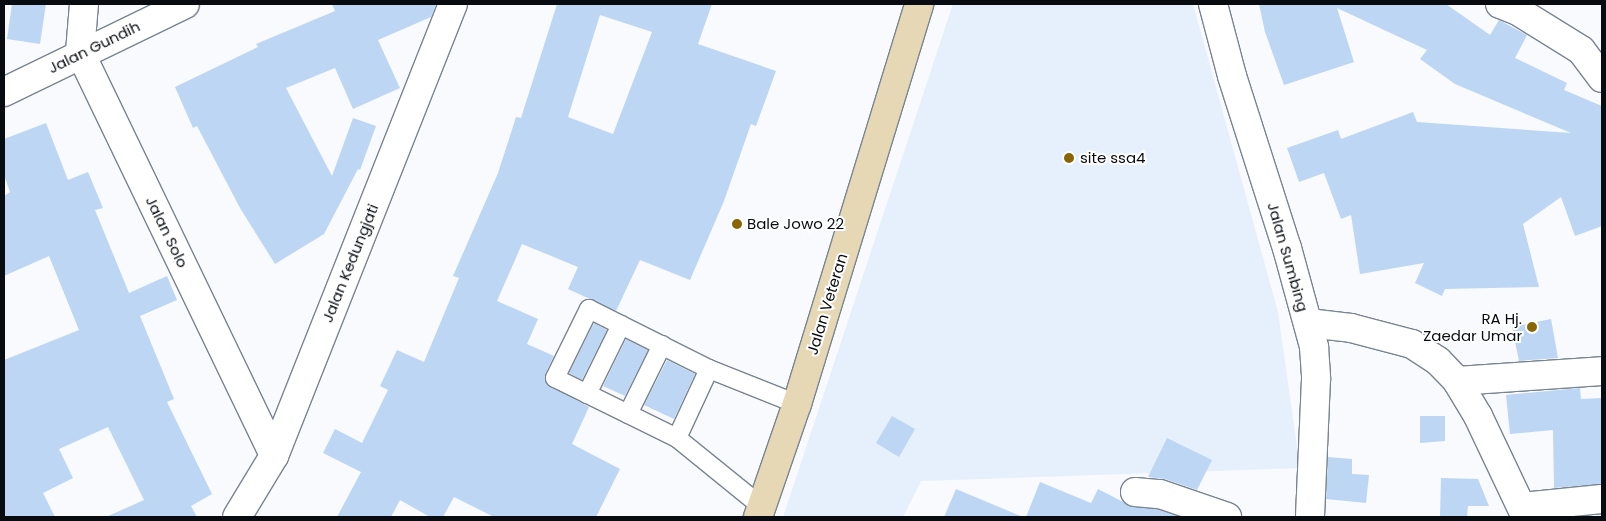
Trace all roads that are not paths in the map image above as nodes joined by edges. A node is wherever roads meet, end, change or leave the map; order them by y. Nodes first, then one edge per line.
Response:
1 (84, 4) edge
2 (185, 4) edge
3 (453, 4) edge
4 (920, 4) edge
5 (1212, 4) edge
6 (1500, 4) edge
7 (80, 52) junction
8 (1602, 78) edge
9 (4, 92) edge
10 (1308, 323) junction
11 (621, 324) junction
12 (662, 345) junction
13 (709, 369) junction
14 (1602, 372) edge
15 (1457, 381) junction
16 (587, 394) junction
17 (797, 404) junction
18 (628, 414) junction
19 (677, 438) junction
20 (274, 456) junction
21 (1135, 492) dead end
22 (1602, 499) edge
23 (760, 512) edge
24 (1524, 512) edge
25 (237, 517) edge
26 (1227, 517) edge
27 (1310, 517) edge

1 - 7 street
2 - 7 street, Jalan Gundih
3 - 20 street, Jalan Kedungjati
4 - 17 main road, Jalan Veteran
5 - 10 street, Jalan Sumbing
6 - 8 street
7 - 9 street, Jalan Gundih
7 - 20 street, Jalan Solo
10 - 15 street
10 - 27 street, Jalan Sumbing
11 - 12 lane
11 - 16 lane
11 - 16 lane
12 - 13 lane
12 - 18 lane
13 - 17 lane
13 - 19 lane
14 - 15 street
15 - 24 street
16 - 18 lane
17 - 23 main road, Jalan Veteran
18 - 19 lane
19 - 23 lane
20 - 25 street, Jalan Kedungjati
21 - 26 street
22 - 24 street

